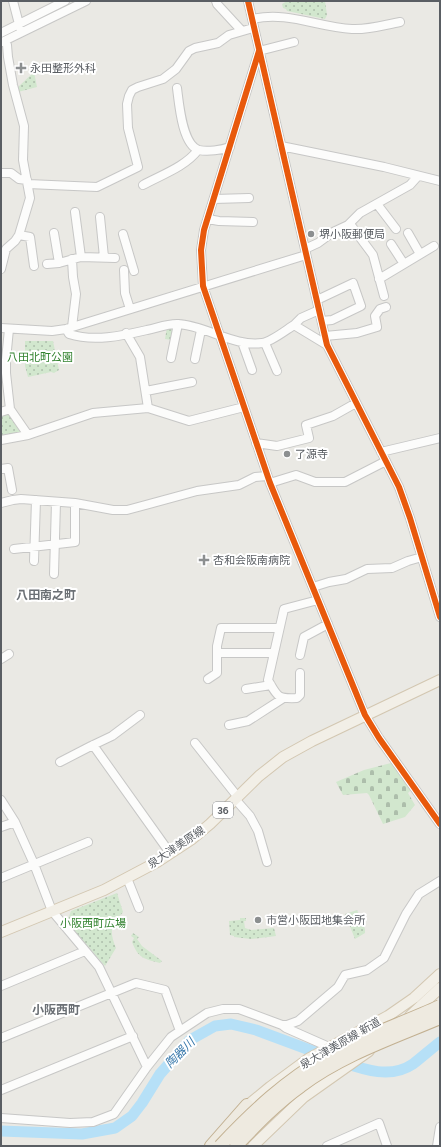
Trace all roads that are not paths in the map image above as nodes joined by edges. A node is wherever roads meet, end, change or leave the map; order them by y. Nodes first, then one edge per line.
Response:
1 (13, 1) edge
2 (65, 1) edge
3 (86, 1) edge
4 (216, 1) edge
5 (248, 1) edge
6 (400, 22) dead end
7 (19, 24) junction
8 (253, 24) junction
9 (241, 30) junction
10 (22, 32) junction
11 (2, 39) edge
12 (294, 42) dead end
13 (258, 51) junction
14 (177, 88) dead end
15 (281, 146) junction
16 (230, 147) junction
17 (198, 150) junction
18 (1, 174) edge
19 (418, 176) junction
20 (440, 181) edge
21 (27, 182) junction
22 (143, 185) dead end
23 (249, 198) dead end
24 (214, 199) junction
25 (377, 204) junction
26 (75, 212) dead end
27 (100, 217) dead end
28 (208, 219) junction
29 (253, 222) dead end
30 (350, 224) junction
31 (396, 229) dead end
32 (54, 233) dead end
33 (408, 233) dead end
34 (124, 234) dead end
35 (19, 235) junction
36 (391, 244) dead end
37 (434, 246) dead end
38 (306, 252) junction
39 (420, 254) junction
40 (81, 257) junction
41 (104, 257) junction
42 (115, 258) dead end
43 (72, 259) junction
44 (59, 263) junction
45 (48, 264) dead end
46 (404, 264) junction
47 (34, 266) dead end
48 (1, 269) edge
49 (379, 279) junction
50 (203, 286) junction
51 (384, 296) dead end
52 (317, 300) junction
53 (386, 307) dead end
54 (130, 309) junction
55 (319, 310) junction
56 (322, 321) junction
57 (178, 324) junction
58 (294, 325) junction
59 (69, 328) junction
60 (5, 329) edge
61 (201, 330) junction
62 (126, 333) junction
63 (219, 335) junction
64 (325, 336) junction
65 (242, 342) junction
66 (265, 343) junction
67 (327, 345) junction
68 (171, 358) dead end
69 (195, 359) dead end
70 (252, 370) dead end
71 (277, 371) dead end
72 (3, 373) edge
73 (192, 382) dead end
74 (146, 391) junction
75 (356, 403) junction
76 (244, 407) junction
77 (148, 408) junction
78 (10, 410) junction
79 (1, 412) edge
80 (28, 435) junction
81 (440, 438) edge
82 (1, 440) edge
83 (256, 443) junction
84 (381, 452) junction
85 (386, 461) junction
86 (1, 469) edge
87 (269, 479) junction
88 (12, 490) dead end
89 (36, 500) junction
90 (56, 502) junction
91 (1, 503) edge
92 (75, 503) junction
93 (55, 544) junction
94 (34, 547) junction
95 (14, 549) dead end
96 (422, 557) junction
97 (34, 562) dead end
98 (54, 574) dead end
99 (313, 587) junction
100 (318, 600) junction
101 (440, 614) edge
102 (328, 624) junction
103 (279, 628) junction
104 (217, 653) junction
105 (274, 653) junction
106 (9, 654) dead end
107 (300, 655) dead end
108 (1, 659) edge
109 (300, 673) dead end
110 (208, 679) dead end
111 (440, 680) edge
112 (271, 685) junction
113 (246, 689) dead end
114 (282, 699) junction
115 (140, 715) dead end
116 (365, 715) junction
117 (229, 725) dead end
118 (195, 743) dead end
119 (93, 745) junction
120 (60, 762) dead end
121 (236, 797) junction
122 (1, 800) edge
123 (15, 822) junction
124 (440, 824) edge
125 (1, 827) edge
126 (88, 842) dead end
127 (170, 853) junction
128 (267, 862) dead end
129 (34, 864) junction
130 (1, 878) edge
131 (127, 878) junction
132 (440, 881) edge
133 (139, 908) dead end
134 (52, 911) junction
135 (1, 932) edge
136 (85, 951) junction
137 (440, 974) edge
138 (1, 986) edge
139 (440, 988) edge
140 (112, 992) junction
141 (440, 1006) edge
142 (440, 1018) edge
143 (282, 1025) junction
144 (180, 1031) junction
145 (132, 1036) junction
146 (1, 1038) edge
147 (327, 1048) junction
148 (147, 1067) junction
149 (1, 1090) edge
150 (247, 1105) junction
151 (1, 1118) edge
152 (440, 1127) edge
153 (205, 1146) edge
154 (211, 1146) edge
155 (220, 1146) edge
156 (236, 1146) edge
157 (254, 1146) edge
158 (327, 1146) edge
159 (387, 1146) edge
160 (437, 1146) edge

1 - 7 street
2 - 7 street
3 - 10 street
4 - 9 street
5 - 8 street
6 - 8 street
7 - 10 street
7 - 11 street
8 - 9 street
8 - 13 street
9 - 21 street
10 - 11 street
11 - 21 street
12 - 13 street
13 - 15 street
13 - 16 street
14 - 17 street
15 - 19 street
15 - 38 street
16 - 17 street
16 - 24 street
17 - 22 street
18 - 21 street
19 - 20 street
19 - 25 street
21 - 35 street
23 - 24 street
24 - 28 street
25 - 30 street
25 - 31 street
26 - 40 street
27 - 41 street
28 - 29 street
28 - 50 street
30 - 38 street
30 - 49 street
32 - 44 street
33 - 39 street
34 - 54 street
35 - 47 street
35 - 48 street
36 - 46 street
37 - 39 street
38 - 50 street
38 - 52 street
39 - 46 street
40 - 41 street
40 - 43 street
41 - 42 street
43 - 44 street
43 - 59 street
44 - 45 street
46 - 49 street
49 - 51 street
50 - 54 street
50 - 63 street
52 - 55 street
52 - 56 street
53 - 64 street
54 - 59 street
55 - 56 street
55 - 58 street
56 - 64 street
57 - 61 street
57 - 62 street
57 - 68 street
58 - 66 street
58 - 67 street
59 - 60 street
59 - 62 street
60 - 72 street
61 - 63 street
61 - 69 street
62 - 74 street
63 - 65 street
63 - 76 street
64 - 67 street
65 - 66 street
65 - 70 street
66 - 71 street
67 - 75 street
72 - 78 street
73 - 74 street
74 - 77 street
75 - 83 street
75 - 84 street
76 - 77 street
76 - 83 street
77 - 80 street
78 - 79 street
78 - 80 street
80 - 82 street
81 - 84 street
83 - 87 street
84 - 85 street
85 - 87 street
85 - 96 street
86 - 88 street
87 - 92 street
87 - 99 street
89 - 90 street
89 - 91 street
89 - 94 street
90 - 92 street
90 - 93 street
92 - 93 street
93 - 94 street
93 - 98 street
94 - 95 street
94 - 97 street
96 - 99 street
96 - 101 street
99 - 100 street
100 - 102 street
100 - 103 street
102 - 107 street
102 - 116 street
103 - 104 street
103 - 105 street
104 - 105 street
104 - 110 street
105 - 112 street
106 - 108 street
109 - 114 street
111 - 116 main road, 泉大津美原線 / 36
112 - 113 street
112 - 114 street
114 - 117 street
115 - 119 street
116 - 121 main road, 泉大津美原線 / 36
116 - 124 street
118 - 121 street
119 - 120 street
119 - 127 street
121 - 127 main road, 泉大津美原線 / 36
121 - 128 street
122 - 123 street
123 - 125 street
123 - 129 street
126 - 129 street
127 - 131 main road, 泉大津美原線 / 36
129 - 130 street
129 - 134 street
131 - 133 street
131 - 134 main road, 泉大津美原線 / 36
132 - 143 street
134 - 135 main road, 泉大津美原線 / 36
134 - 136 street
136 - 138 street
136 - 140 street
137 - 147 main road, 泉大津美原線 新道
139 - 157 main road, 泉大津美原線 新道
140 - 144 street
140 - 145 street
140 - 146 street
141 - 155 highway, bridge
142 - 156 highway, bridge
143 - 144 street
143 - 147 street
144 - 148 street
145 - 148 street
145 - 149 street
147 - 150 main road, 泉大津美原線 新道
148 - 151 street
150 - 153 main road, 泉大津美原線 新道
150 - 154 highway
152 - 160 street
158 - 159 street

